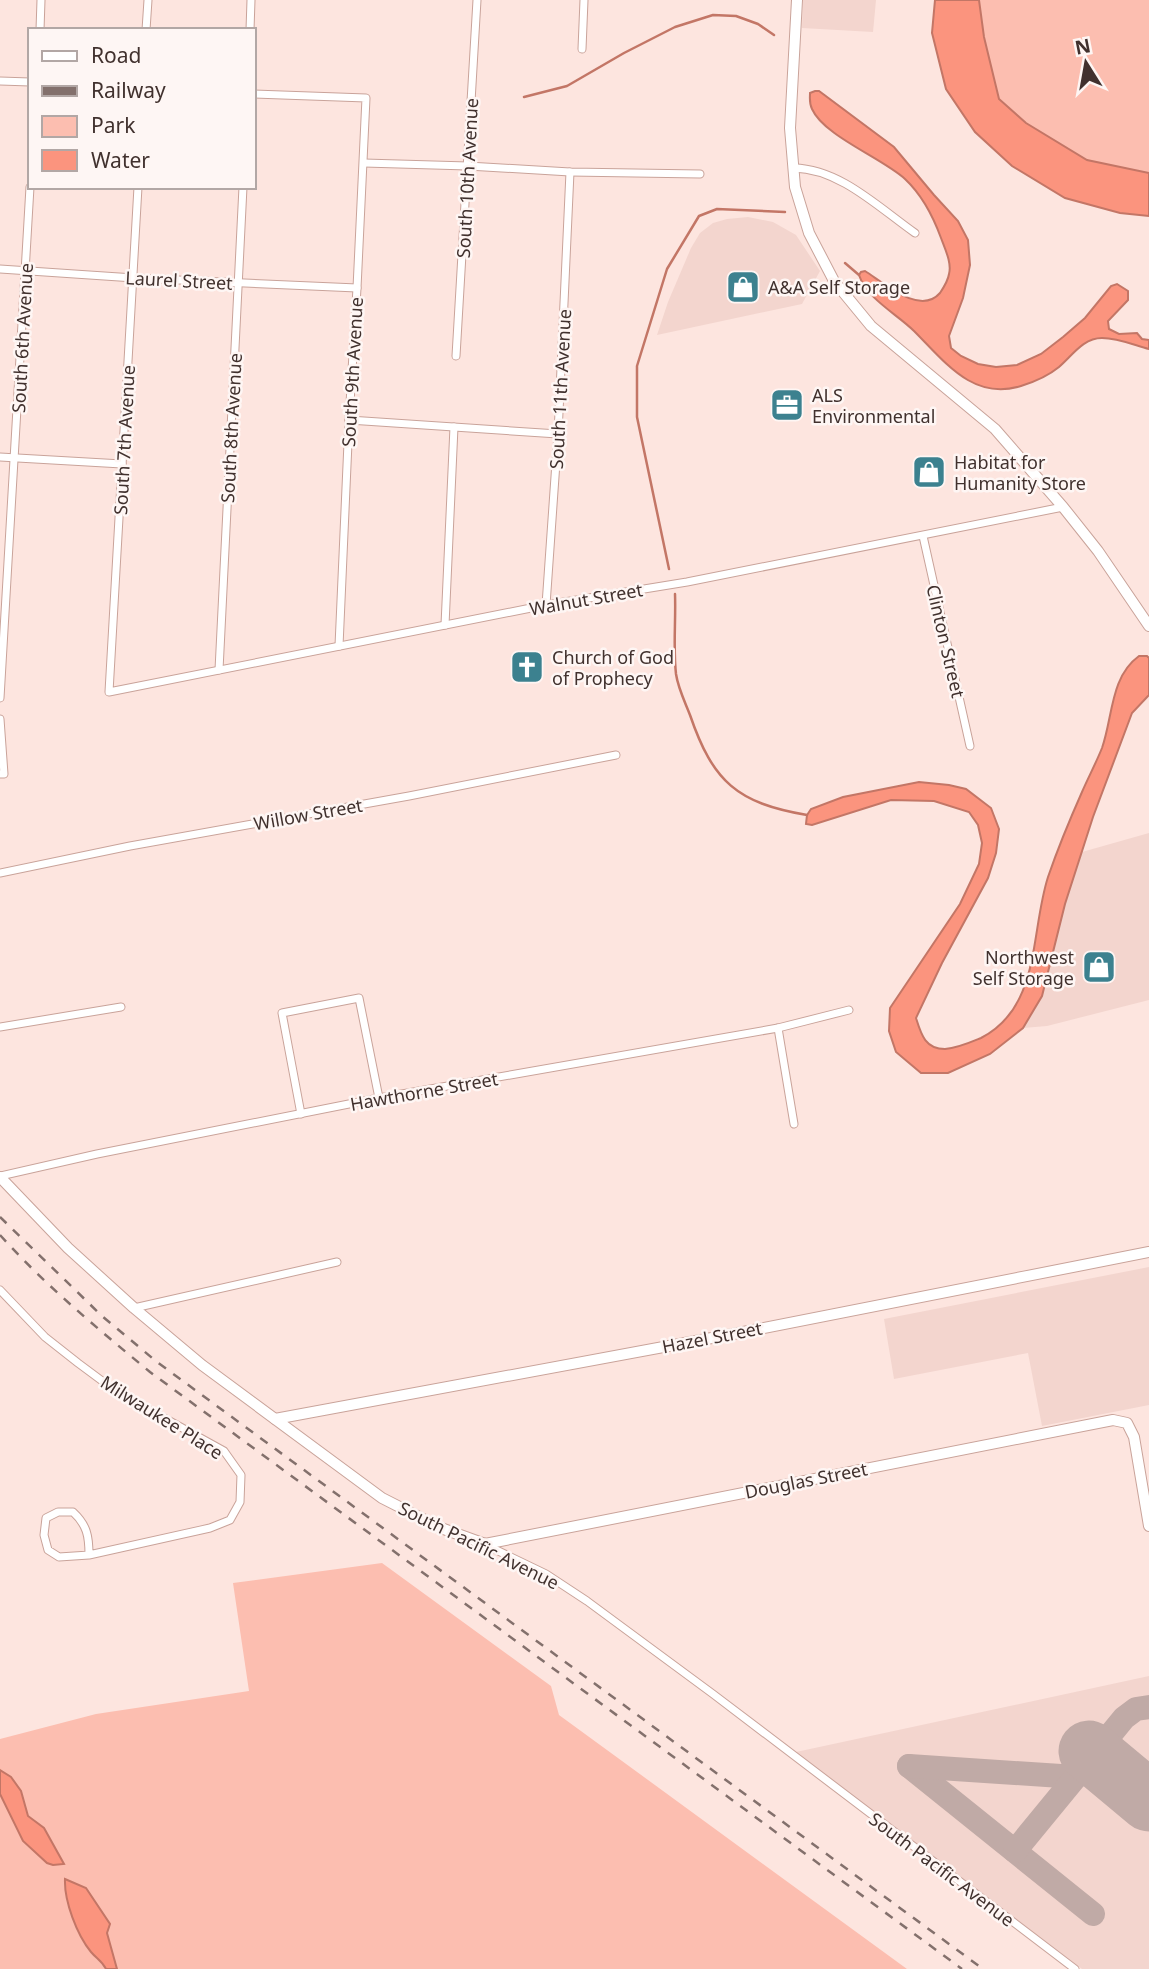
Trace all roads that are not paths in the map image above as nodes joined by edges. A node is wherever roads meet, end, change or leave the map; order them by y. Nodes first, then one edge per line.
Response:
1 (41, 0) edge
2 (148, 0) edge
3 (251, 0) edge
4 (477, 0) edge
5 (584, 0) edge
6 (796, 0) edge
7 (40, 28) edge
8 (146, 28) edge
9 (250, 28) edge
10 (582, 49) dead end
11 (0, 81) edge
12 (28, 82) edge
13 (256, 94) edge
14 (364, 163) junction
15 (468, 166) junction
16 (794, 169) junction
17 (570, 172) junction
18 (700, 174) dead end
19 (30, 189) edge
20 (138, 189) edge
21 (243, 189) edge
22 (915, 233) dead end
23 (0, 269) edge
24 (25, 271) junction
25 (134, 278) junction
26 (238, 284) junction
27 (357, 288) junction
28 (456, 355) dead end
29 (348, 420) junction
30 (454, 427) junction
31 (558, 433) junction
32 (0, 457) edge
33 (16, 458) junction
34 (122, 464) junction
35 (1063, 507) junction
36 (923, 536) junction
37 (546, 605) junction
38 (445, 625) junction
39 (1149, 626) edge
40 (339, 646) junction
41 (219, 670) junction
42 (109, 692) joint
43 (0, 698) edge
44 (0, 719) edge
45 (970, 746) dead end
46 (616, 755) dead end
47 (2, 774) edge
48 (0, 873) edge
49 (121, 1007) dead end
50 (849, 1010) dead end
51 (0, 1027) edge
52 (778, 1028) junction
53 (379, 1098) junction
54 (301, 1114) junction
55 (794, 1124) dead end
56 (0, 1177) edge
57 (1149, 1252) edge
58 (337, 1262) dead end
59 (0, 1290) edge
60 (134, 1308) junction
61 (275, 1419) junction
62 (1149, 1526) edge
63 (485, 1544) junction
64 (89, 1555) junction
65 (1075, 1969) edge

1 - 7 street
2 - 8 street
3 - 9 street
4 - 15 street, South 10th Avenue
5 - 10 street
6 - 16 street
11 - 12 street
13 - 14 street, South 9th Avenue
14 - 15 street
14 - 27 street, South 9th Avenue
15 - 17 street
15 - 28 street, South 10th Avenue
16 - 22 street
16 - 35 street
17 - 18 street
17 - 31 street, South 11th Avenue
19 - 24 street, South 6th Avenue
20 - 25 street, South 7th Avenue
21 - 26 street, South 8th Avenue
23 - 24 street, Laurel Street
24 - 25 street, Laurel Street
24 - 33 street, South 6th Avenue
25 - 26 street, Laurel Street
25 - 34 street, South 7th Avenue
26 - 27 street, Laurel Street
26 - 41 street, South 8th Avenue
27 - 29 street, South 9th Avenue
29 - 30 street
29 - 40 street, South 9th Avenue
30 - 31 street
30 - 38 street
31 - 37 street, South 11th Avenue
32 - 33 street
33 - 34 street
33 - 43 street, South 6th Avenue
34 - 42 street, South 7th Avenue
35 - 36 street, Walnut Street
35 - 39 street
36 - 37 street, Walnut Street
36 - 45 street, Clinton Street
37 - 38 street, Walnut Street
38 - 40 street, Walnut Street
40 - 41 street, Walnut Street
41 - 42 street, Walnut Street
44 - 47 street
46 - 48 street, Willow Street
49 - 51 street
50 - 52 street, Hawthorne Street
52 - 53 street, Hawthorne Street
52 - 55 street
53 - 54 street, Hawthorne Street
53 - 54 street
54 - 56 street, Hawthorne Street
56 - 60 street, South Pacific Avenue
57 - 61 street, Hazel Street
58 - 60 street
59 - 64 street, Milwaukee Place
60 - 61 street, South Pacific Avenue
61 - 63 street, South Pacific Avenue
62 - 63 street, Douglas Street
63 - 65 street, South Pacific Avenue
64 - 64 street

